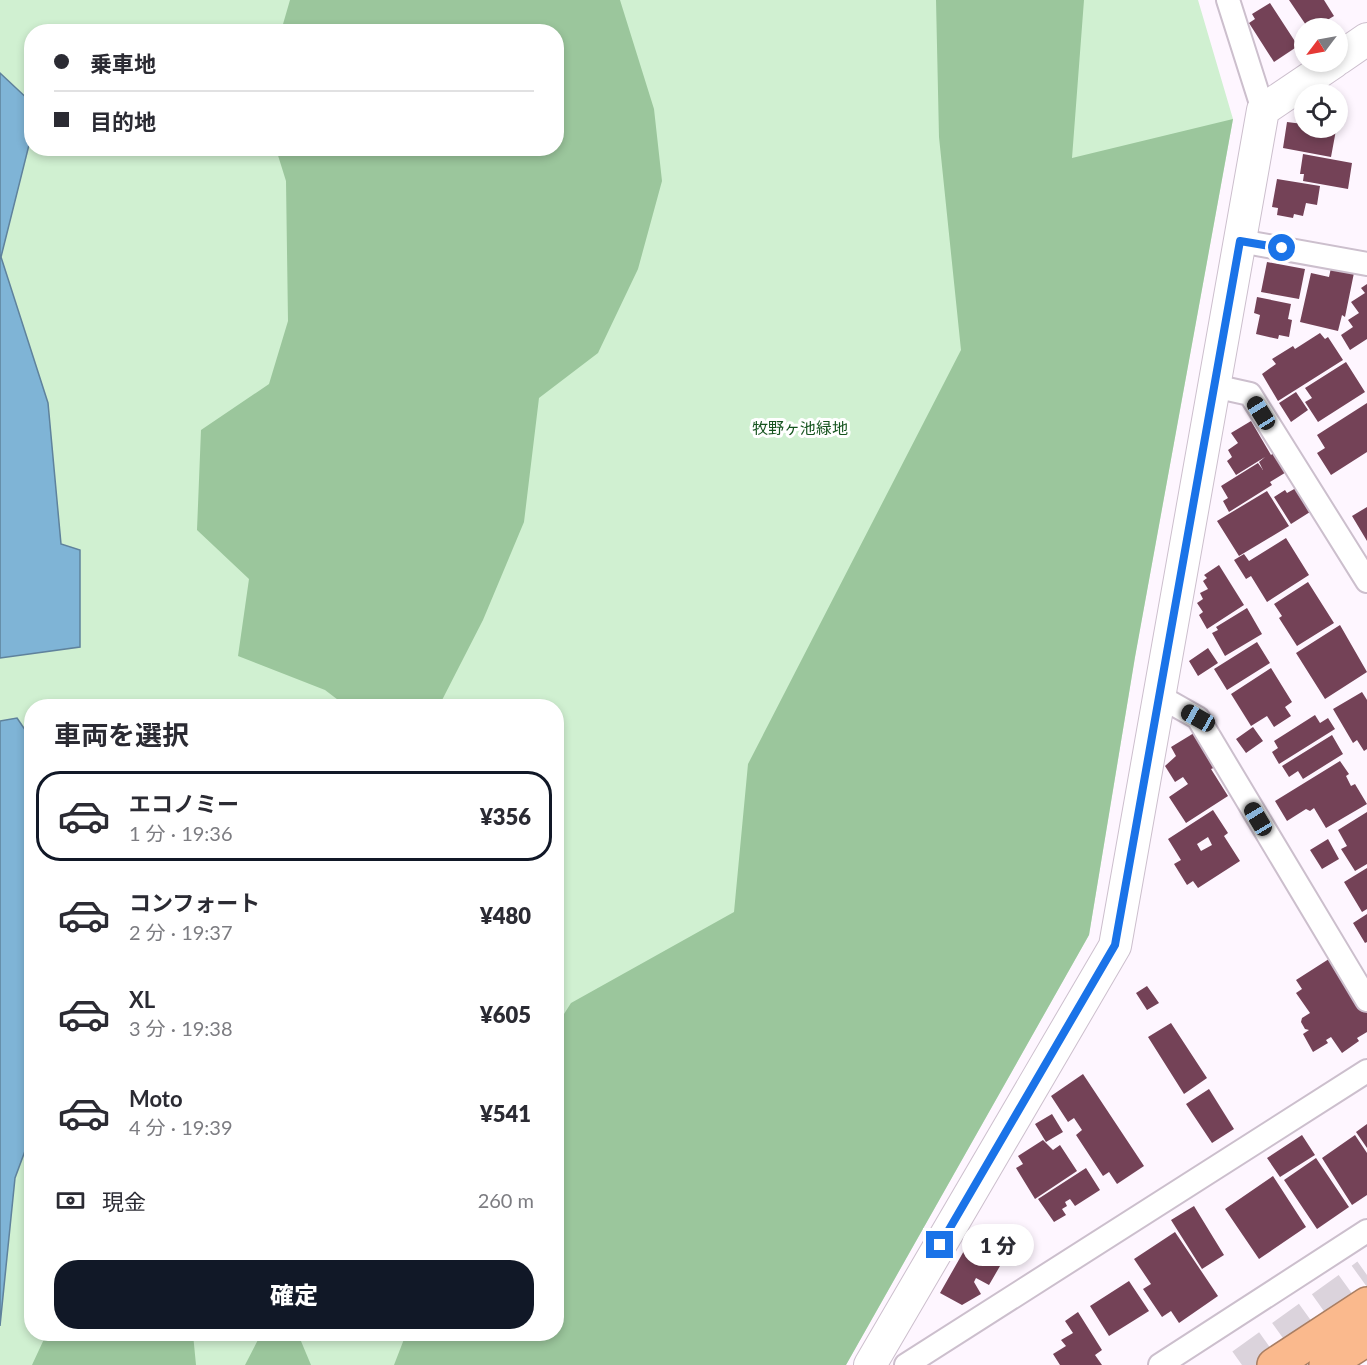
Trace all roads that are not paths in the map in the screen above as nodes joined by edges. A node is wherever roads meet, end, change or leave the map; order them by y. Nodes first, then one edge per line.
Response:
1 (1228, 0) edge
2 (1367, 39) edge
3 (1348, 52) edge
4 (1319, 72) edge
5 (1263, 110) junction
6 (1240, 241) junction
7 (1367, 264) edge
8 (1214, 386) junction
9 (1367, 581) edge
10 (1159, 696) junction
11 (1367, 1000) edge
12 (1367, 1071) edge
13 (1367, 1231) edge
14 (1367, 1304) edge
15 (1367, 1339) edge
16 (870, 1365) edge
17 (906, 1365) edge
18 (1160, 1365) edge
19 (1274, 1365) edge
20 (1326, 1365) edge

1 - 5 street
2 - 3 street
4 - 5 street
5 - 6 street
6 - 7 street
6 - 8 street
8 - 9 street
8 - 10 street
10 - 11 street
10 - 16 street
12 - 17 street
13 - 18 street
14 - 19 highway
15 - 20 highway

